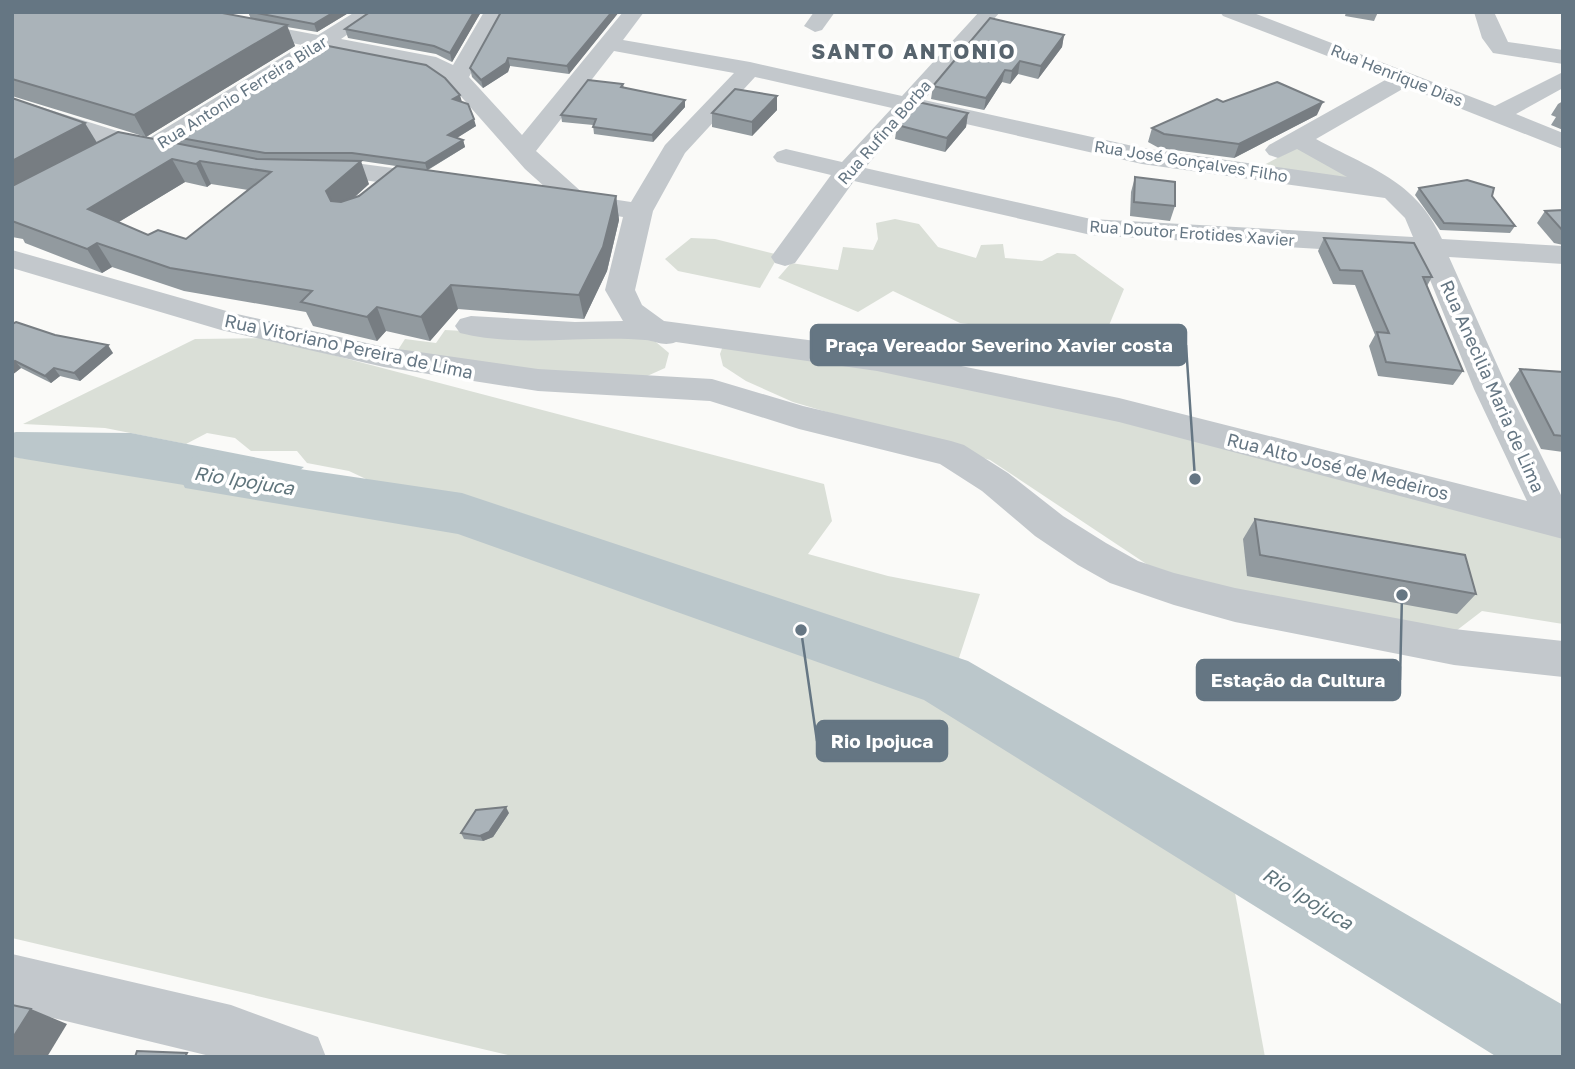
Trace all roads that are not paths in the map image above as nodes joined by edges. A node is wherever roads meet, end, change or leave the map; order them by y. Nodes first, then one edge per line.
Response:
1 (161, 12) edge
2 (370, 12) edge
3 (494, 12) edge
4 (634, 12) edge
5 (990, 12) edge
6 (1230, 12) edge
7 (1307, 12) edge
8 (1484, 12) edge
9 (219, 16) edge
10 (1304, 38) junction
11 (322, 42) junction
12 (611, 44) junction
13 (1563, 57) edge
14 (750, 69) junction
15 (457, 78) junction
16 (1404, 79) junction
17 (1563, 79) edge
18 (909, 103) junction
19 (12, 105) edge
20 (1497, 115) junction
21 (1297, 139) junction
22 (1563, 142) edge
23 (137, 146) junction
24 (524, 149) junction
25 (188, 156) edge
26 (786, 157) dead end
27 (94, 162) edge
28 (295, 171) edge
29 (848, 171) junction
30 (1241, 171) junction
31 (398, 177) junction
32 (467, 187) edge
33 (1393, 191) junction
34 (373, 196) edge
35 (536, 196) edge
36 (577, 202) junction
37 (639, 211) junction
38 (1431, 248) junction
39 (1563, 255) edge
40 (785, 257) dead end
41 (12, 259) edge
42 (471, 326) dead end
43 (659, 330) junction
44 (712, 390) junction
45 (1559, 524) edge
46 (1563, 659) edge
47 (12, 981) edge
48 (298, 1057) edge

1 - 9 street
2 - 11 street, Rua Antonio Ferreira Bilar
3 - 15 street
4 - 12 street
5 - 18 street, Rua Rufina Borba
6 - 10 street, Rua Henrique Dias
7 - 10 street
8 - 13 street
9 - 11 street
10 - 16 street, Rua Henrique Dias
11 - 15 street
11 - 23 street, Rua Antonio Ferreira Bilar
12 - 14 street, Rua José Gonçalves Filho
12 - 24 street
14 - 18 street, Rua José Gonçalves Filho
14 - 37 street
15 - 24 street
16 - 20 street, Rua Henrique Dias
16 - 21 street
17 - 20 street
18 - 29 street, Rua Rufina Borba
18 - 30 street, Rua José Gonçalves Filho
19 - 23 street
20 - 22 street, Rua Henrique Dias
21 - 30 street
21 - 33 street, Rua Anecìlia Maria de Lima
23 - 25 street
23 - 27 street, Rua Antonio Ferreira Bilar
24 - 36 street
26 - 29 street, Rua Doutor Erotides Xavier
28 - 31 street
29 - 38 street, Rua Doutor Erotides Xavier
29 - 40 street, Rua Rufina Borba
30 - 33 street, Rua José Gonçalves Filho
31 - 32 street
31 - 34 street
33 - 38 street, Rua Anecìlia Maria de Lima
35 - 36 street
36 - 37 street
37 - 43 street
38 - 39 street, Rua Doutor Erotides Xavier
38 - 45 street, Rua Anecìlia Maria de Lima
41 - 44 street, Rua Vitoriano Pereira de Lima
42 - 43 street, Rua Alto José de Medeiros
43 - 44 street
43 - 45 street, Rua Alto José de Medeiros
44 - 46 street, Rua Vitoriano Pereira de Lima
47 - 48 street

